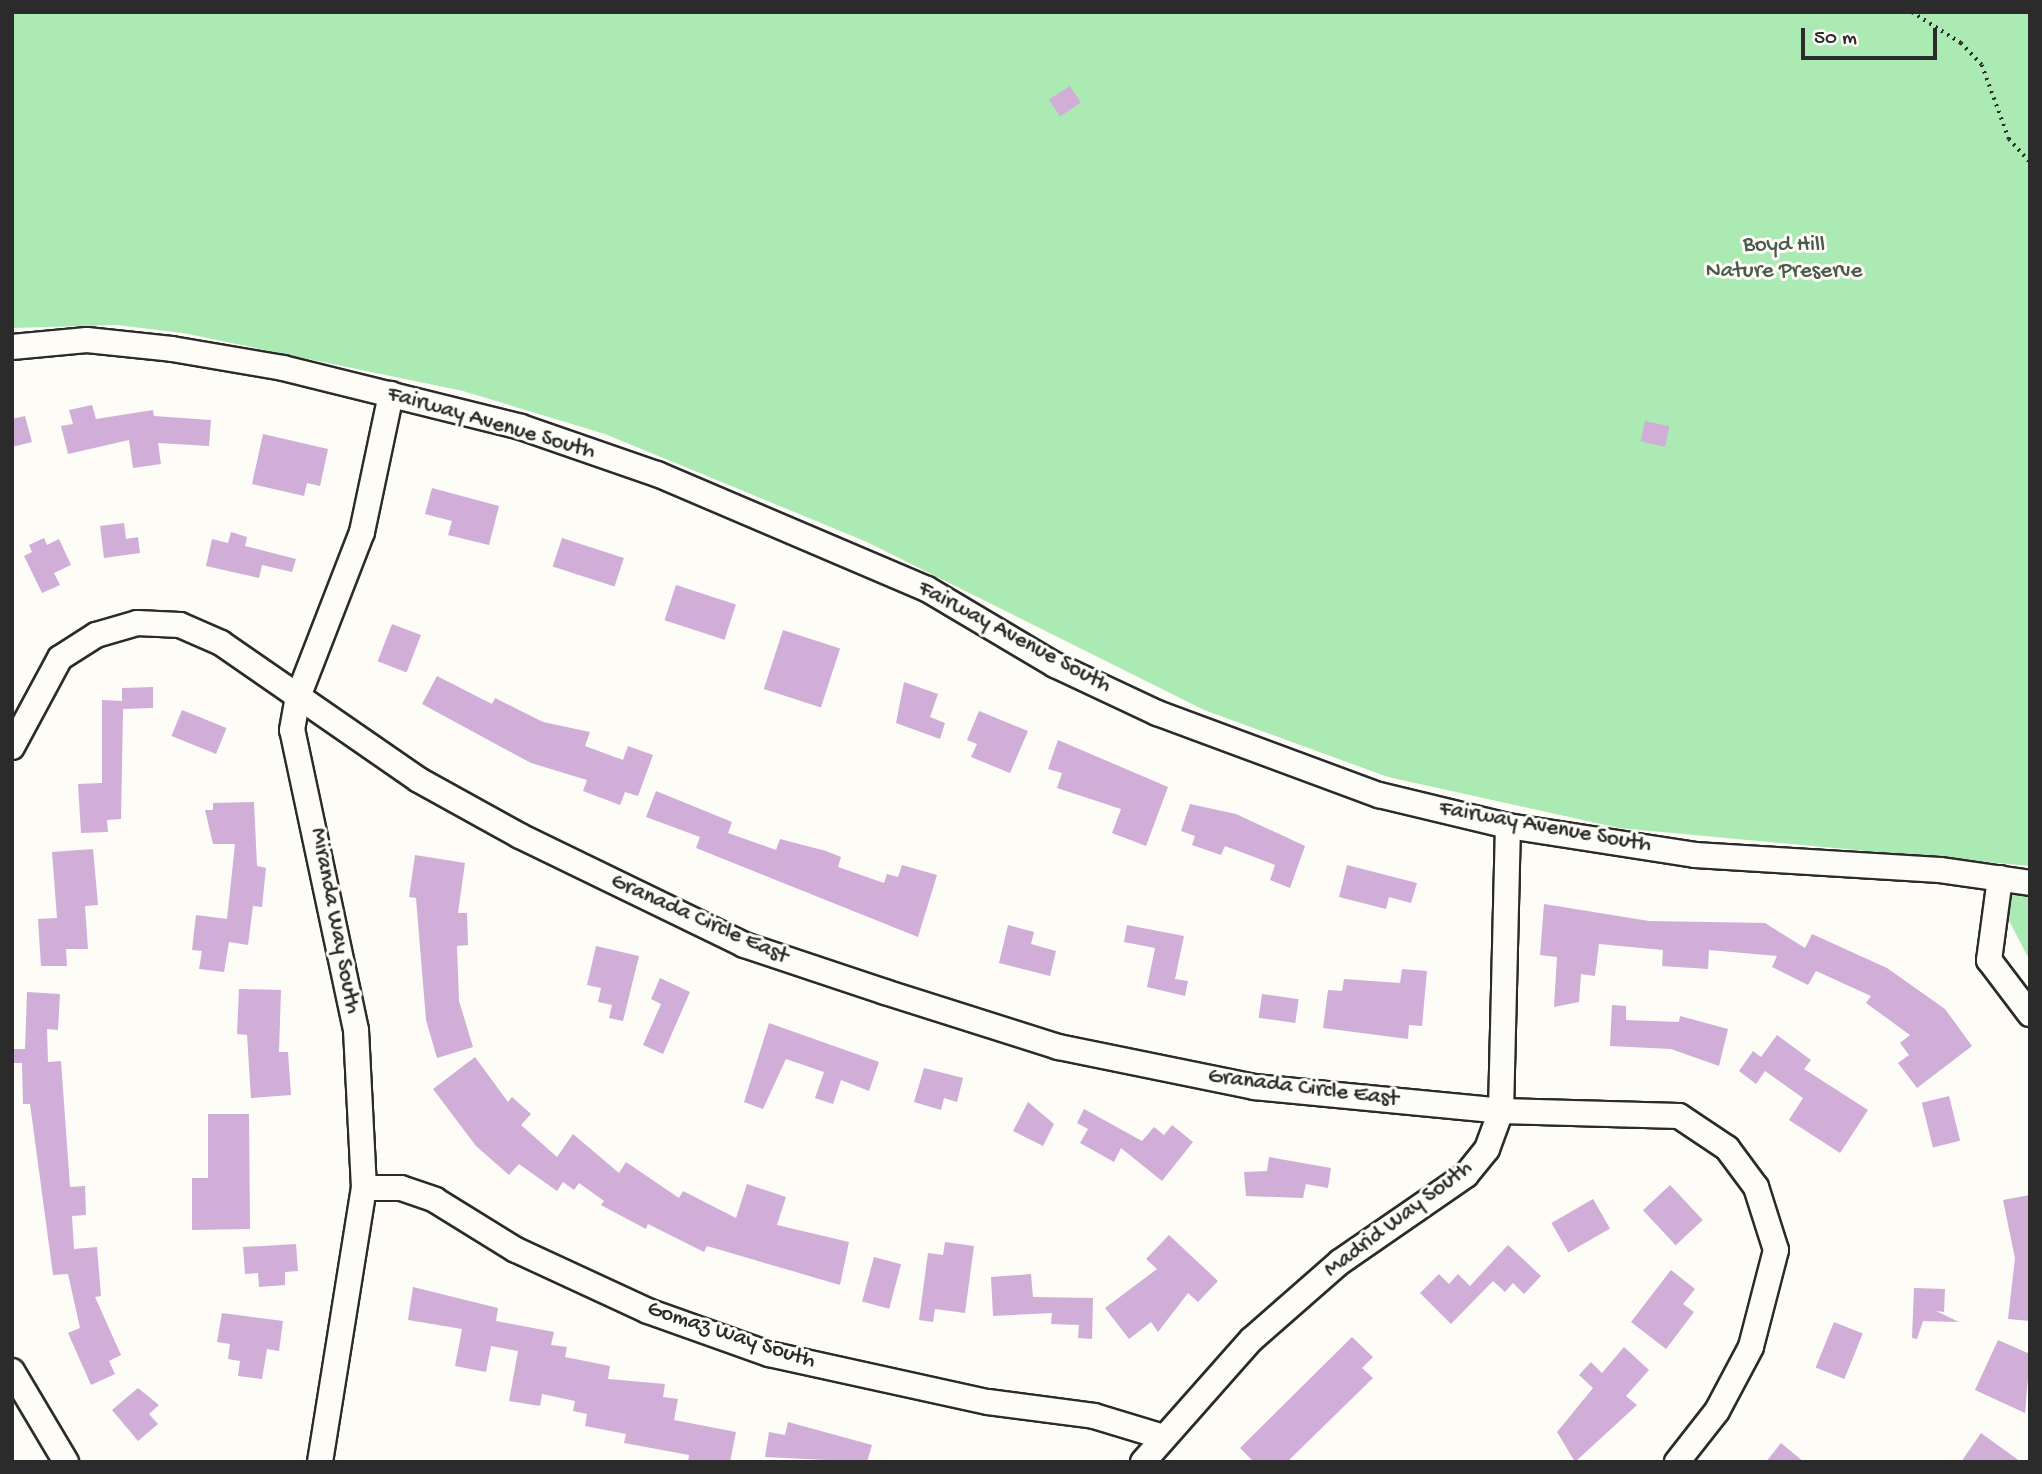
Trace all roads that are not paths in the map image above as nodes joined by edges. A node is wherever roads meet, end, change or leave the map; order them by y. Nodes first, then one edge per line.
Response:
1 (12, 347) edge
2 (391, 394) junction
3 (298, 697) junction
4 (12, 747) edge
5 (1508, 826) junction
6 (2000, 878) junction
7 (2030, 883) edge
8 (2030, 1014) edge
9 (1501, 1111) junction
10 (364, 1188) junction
11 (12, 1371) edge
12 (1160, 1436) junction
13 (65, 1462) edge
14 (320, 1462) edge
15 (1143, 1462) edge
16 (1677, 1462) edge

1 - 2 street, Fairway Avenue South
2 - 3 street, Miranda Way South
2 - 5 street, Fairway Avenue South
3 - 4 street, Granada Circle East
3 - 9 street, Granada Circle East
3 - 10 street, Miranda Way South
5 - 6 street, Fairway Avenue South
5 - 9 street, Madrid Way South
6 - 7 street, Fairway Avenue South
6 - 8 street
9 - 12 street, Madrid Way South
9 - 16 street, Granada Circle East
10 - 12 street, Gomaz Way South
10 - 14 street, Miranda Way South
11 - 13 street
12 - 15 street, Madrid Way South

